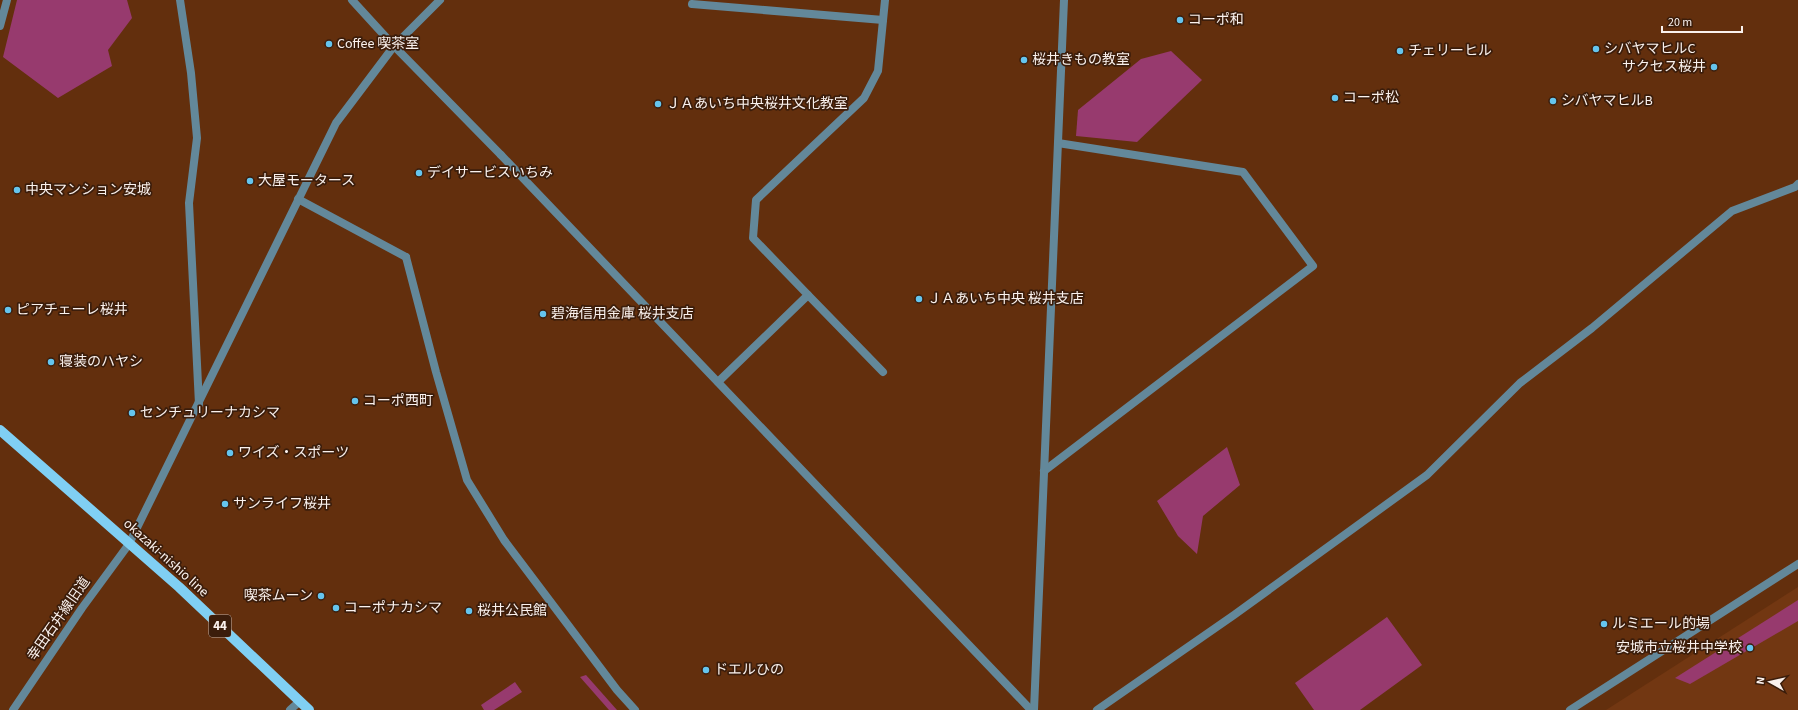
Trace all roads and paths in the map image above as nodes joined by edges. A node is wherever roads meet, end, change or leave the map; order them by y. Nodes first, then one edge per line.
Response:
1 (8, 0) edge
2 (180, 0) edge
3 (352, 0) edge
4 (440, 0) edge
5 (885, 0) edge
6 (1064, 0) edge
7 (692, 4) dead end
8 (883, 20) junction
9 (0, 26) edge
10 (394, 46) junction
11 (1058, 143) junction
12 (1798, 184) edge
13 (298, 199) junction
14 (808, 295) junction
15 (883, 372) dead end
16 (718, 382) junction
17 (199, 404) junction
18 (0, 430) edge
19 (1044, 471) junction
20 (129, 544) junction
21 (1798, 564) edge
22 (300, 701) junction
23 (13, 710) edge
24 (290, 710) edge
25 (309, 710) edge
26 (635, 710) edge
27 (1032, 710) edge
28 (1097, 710) edge
29 (1570, 710) edge

1 - 9 street
2 - 17 street
3 - 10 street
4 - 10 street, 幸田石井線旧道
5 - 8 street
6 - 11 street
7 - 8 street
8 - 14 street
10 - 13 street, 幸田石井線旧道
10 - 16 street
11 - 19 street
11 - 19 street
12 - 28 street
13 - 17 street, 幸田石井線旧道
13 - 26 street
14 - 15 street
14 - 16 street
16 - 27 street
17 - 20 street, 幸田石井線旧道
18 - 20 main road, okazaki-nishio line / 44
19 - 27 street
20 - 22 main road, okazaki-nishio line / 44
20 - 23 street, 幸田石井線旧道
21 - 29 street
22 - 24 street
22 - 25 main road, okazaki-nishio line / 44

